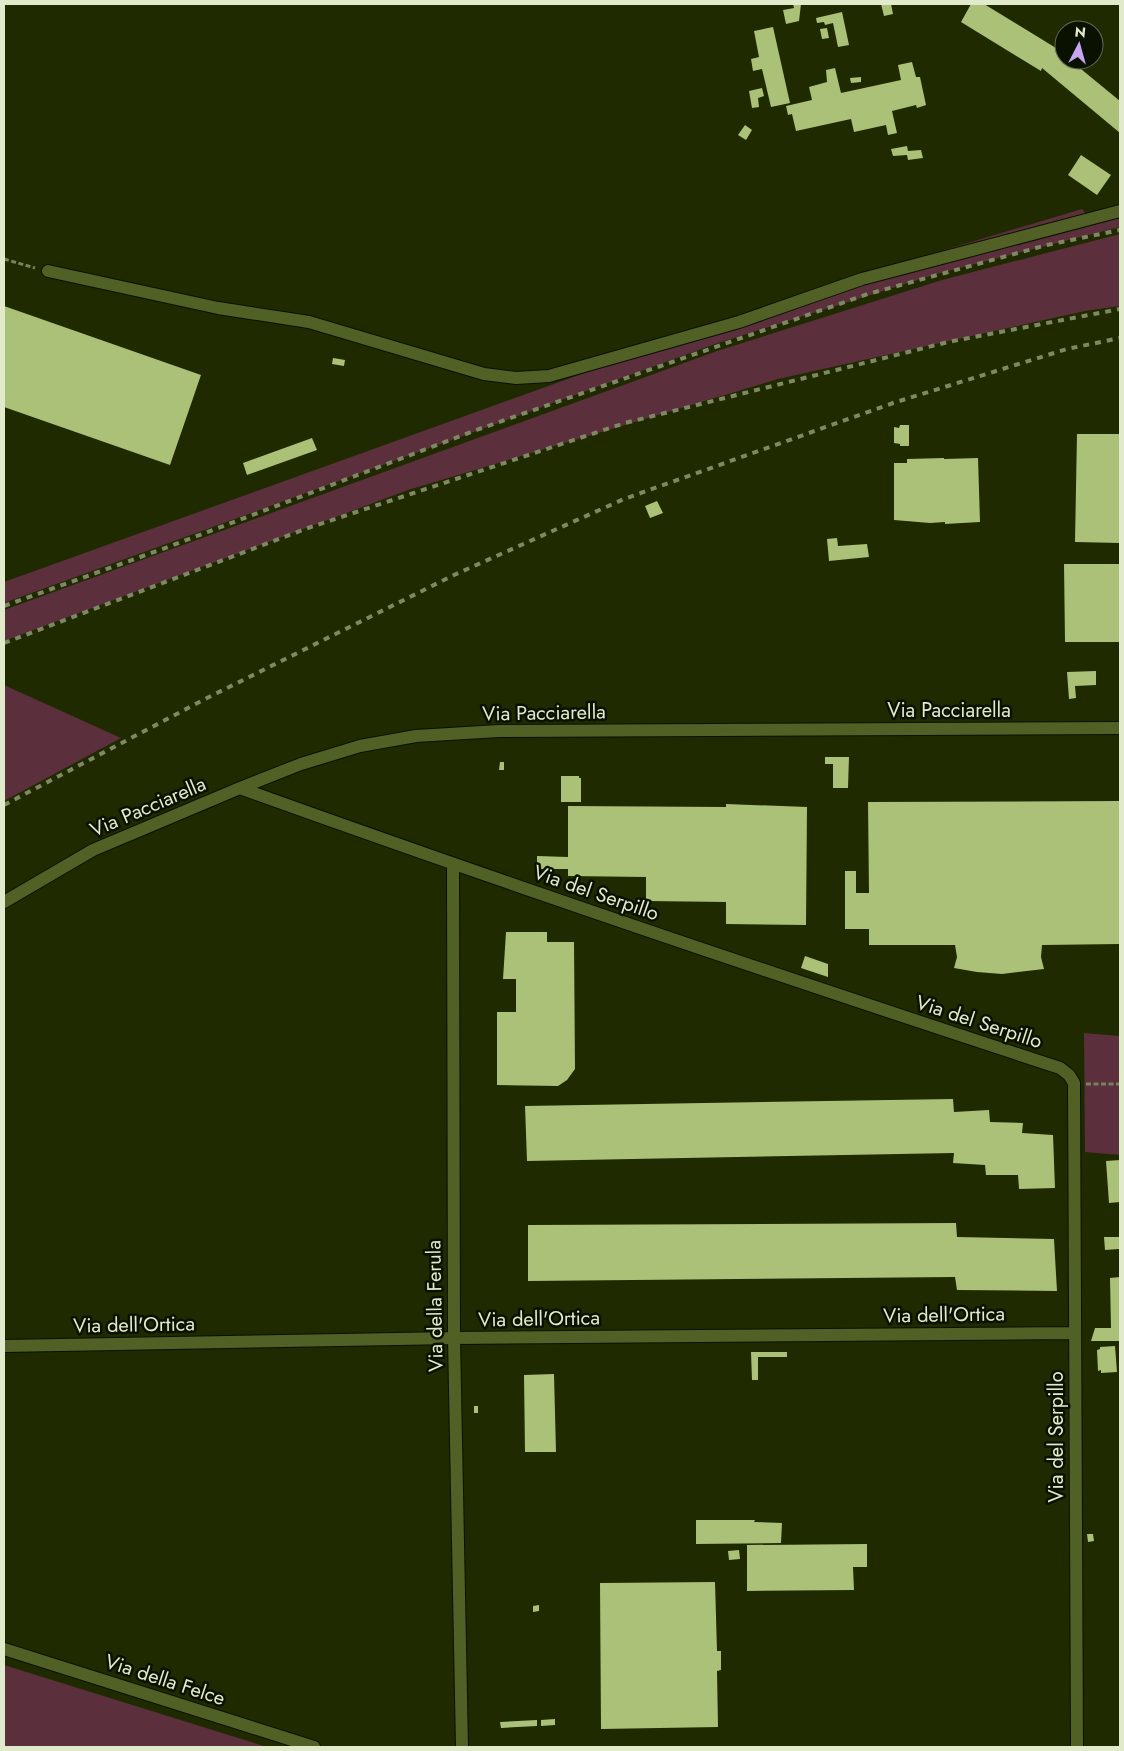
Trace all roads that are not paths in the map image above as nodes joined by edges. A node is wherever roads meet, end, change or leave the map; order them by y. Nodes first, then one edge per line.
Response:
1 (1120, 211) edge
2 (48, 271) road end
3 (1120, 728) edge
4 (240, 788) junction
5 (453, 864) junction
6 (4, 902) edge
7 (1074, 1333) junction
8 (454, 1338) junction
9 (4, 1346) edge
10 (4, 1649) edge
11 (314, 1747) edge
12 (462, 1747) edge
13 (1077, 1747) edge

1 - 2 street
3 - 4 street, Via Pacciarella
4 - 5 street, Via del Serpillo
4 - 6 street, Via Pacciarella
5 - 7 street, Via del Serpillo
5 - 8 street, Via della Ferula
7 - 8 street, Via dell'Ortica
7 - 13 street, Via del Serpillo
8 - 9 street, Via dell'Ortica
8 - 12 street, Via della Ferula
10 - 11 street, Via della Felce

